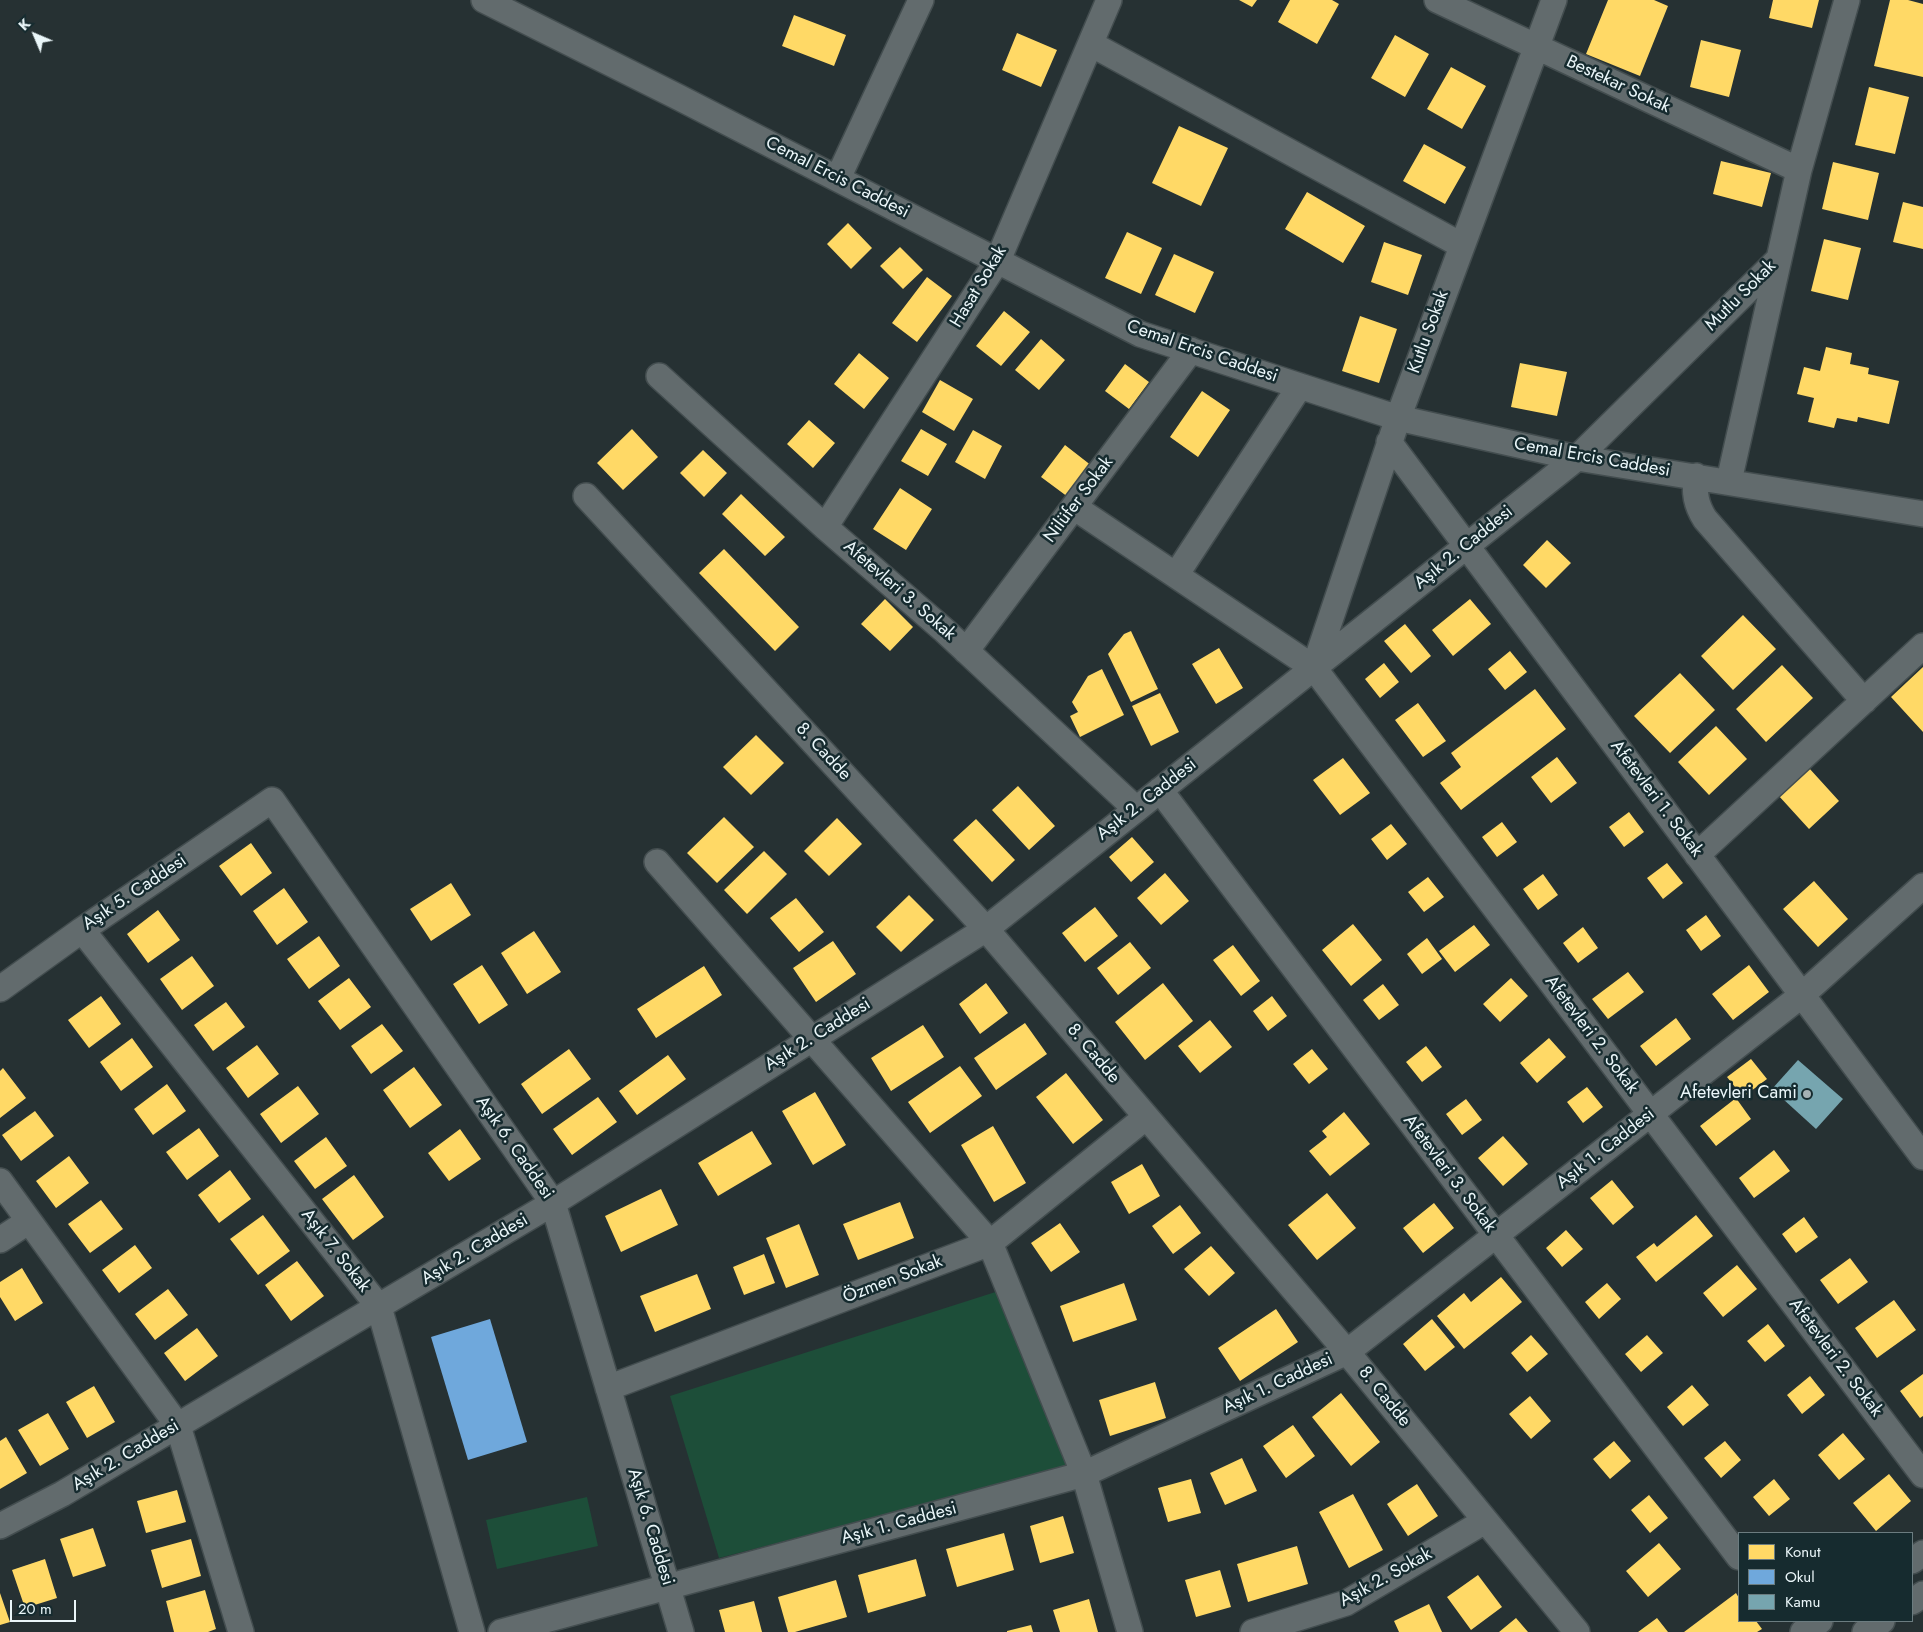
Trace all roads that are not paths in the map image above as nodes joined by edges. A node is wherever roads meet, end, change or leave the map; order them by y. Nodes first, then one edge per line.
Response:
1 (484, 0) edge
2 (921, 0) edge
3 (1109, 0) edge
4 (1437, 0) edge
5 (1554, 0) edge
6 (1846, 0) edge
7 (1091, 44) junction
8 (1537, 47) junction
9 (1799, 170) junction
10 (838, 178) junction
11 (1461, 245) junction
12 (1779, 259) junction
13 (998, 260) junction
14 (1191, 350) junction
15 (659, 376) dead end
16 (1300, 386) junction
17 (1398, 418) junction
18 (1389, 442) junction
19 (1577, 458) junction
20 (1696, 476) junction
21 (1730, 481) junction
22 (586, 496) dead end
23 (1074, 507) junction
24 (1923, 514) edge
25 (825, 527) junction
26 (1467, 545) junction
27 (1176, 576) junction
28 (1923, 646) edge
29 (966, 651) junction
30 (1314, 668) junction
31 (1864, 701) junction
32 (1160, 790) junction
33 (272, 800) joint
34 (1136, 809) junction
35 (1697, 855) junction
36 (657, 862) dead end
37 (1923, 886) edge
38 (986, 929) junction
39 (82, 930) junction
40 (0, 989) edge
41 (1802, 995) junction
42 (812, 1039) junction
43 (1651, 1114) junction
44 (1146, 1117) junction
45 (1923, 1157) edge
46 (0, 1181) edge
47 (552, 1204) junction
48 (29, 1221) junction
49 (1496, 1235) junction
50 (0, 1240) edge
51 (990, 1243) junction
52 (379, 1307) junction
53 (1347, 1352) junction
54 (608, 1388) junction
55 (178, 1426) junction
56 (1084, 1474) junction
57 (1923, 1475) edge
58 (1485, 1521) junction
59 (0, 1526) edge
60 (1738, 1555) edge
61 (668, 1586) junction
62 (1818, 1622) edge
63 (1880, 1622) edge
64 (241, 1632) edge
65 (472, 1632) edge
66 (501, 1632) edge
67 (681, 1632) edge
68 (1130, 1632) edge
69 (1253, 1632) edge
70 (1577, 1632) edge
71 (1803, 1632) edge
72 (1865, 1632) edge

1 - 10 street, Cemal Ercis Caddesi
2 - 10 street
3 - 7 street, Hasat Sokak
4 - 8 street, Bestekar Sokak
5 - 8 street, Kutlu Sokak
6 - 9 street, Mutlu Sokak
7 - 11 street
7 - 13 street, Hasat Sokak
8 - 9 street, Bestekar Sokak
8 - 11 street, Kutlu Sokak
9 - 12 street, Mutlu Sokak
10 - 13 street, Cemal Ercis Caddesi
11 - 17 street, Kutlu Sokak
12 - 19 street, Mutlu Sokak
12 - 21 street
13 - 14 street, Cemal Ercis Caddesi
13 - 25 street, Hasat Sokak
14 - 16 street, Cemal Ercis Caddesi
14 - 23 street, Nilüfer Sokak
15 - 25 street, Afetevleri 3. Sokak
16 - 17 street, Cemal Ercis Caddesi
16 - 27 street
17 - 18 street, Kutlu Sokak
17 - 19 street, Cemal Ercis Caddesi
18 - 26 street, Afetevleri 1. Sokak
18 - 30 street, Kutlu Sokak
19 - 20 street, Cemal Ercis Caddesi
19 - 26 street, Aşık 2. Caddesi
20 - 21 street, Cemal Ercis Caddesi
20 - 31 street
21 - 24 street, Cemal Ercis Caddesi
22 - 38 street, 8. Cadde
23 - 27 street, Afetevleri 2. Sokak
23 - 29 street, Nilüfer Sokak
25 - 29 street, Afetevleri 3. Sokak
26 - 30 street, Aşık 2. Caddesi
26 - 35 street, Afetevleri 1. Sokak
27 - 30 street, Afetevleri 2. Sokak
28 - 31 street
29 - 34 street, Afetevleri 3. Sokak
30 - 32 street, Aşık 2. Caddesi
30 - 43 street, Afetevleri 2. Sokak
31 - 35 street
32 - 34 street, Aşık 2. Caddesi
32 - 49 street, Afetevleri 3. Sokak
33 - 39 street, Aşık 5. Caddesi
33 - 47 street, Aşık 6. Caddesi
34 - 38 street, Aşık 2. Caddesi
35 - 41 street, Afetevleri 1. Sokak
36 - 42 street
37 - 41 street, Aşık 1. Caddesi
38 - 42 street, Aşık 2. Caddesi
38 - 44 street, 8. Cadde
39 - 40 street, Aşık 5. Caddesi
39 - 52 street, Aşık 7. Sokak
41 - 43 street, Aşık 1. Caddesi
41 - 45 street, Afetevleri 1. Sokak
42 - 47 street, Aşık 2. Caddesi
42 - 51 street
43 - 49 street, Aşık 1. Caddesi
43 - 57 street, Afetevleri 2. Sokak
44 - 51 street, Özmen Sokak
44 - 53 street, 8. Cadde
46 - 48 street
47 - 52 street, Aşık 2. Caddesi
47 - 54 street, Aşık 6. Caddesi
48 - 50 street
48 - 55 street
49 - 53 street, Aşık 1. Caddesi
49 - 60 street, Afetevleri 3. Sokak
51 - 54 street, Özmen Sokak
51 - 56 street
52 - 55 street, Aşık 2. Caddesi
52 - 65 street, Aşık 7. Sokak
53 - 56 street, Aşık 1. Caddesi
53 - 58 street, 8. Cadde
54 - 61 street, Aşık 6. Caddesi
55 - 59 street, Aşık 2. Caddesi
55 - 64 street
56 - 61 street, Aşık 1. Caddesi
56 - 68 street
58 - 69 street, Aşık 2. Sokak
58 - 70 street, 8. Cadde
61 - 66 street, Aşık 1. Caddesi
61 - 67 street, Aşık 6. Caddesi
62 - 71 street
63 - 72 street

